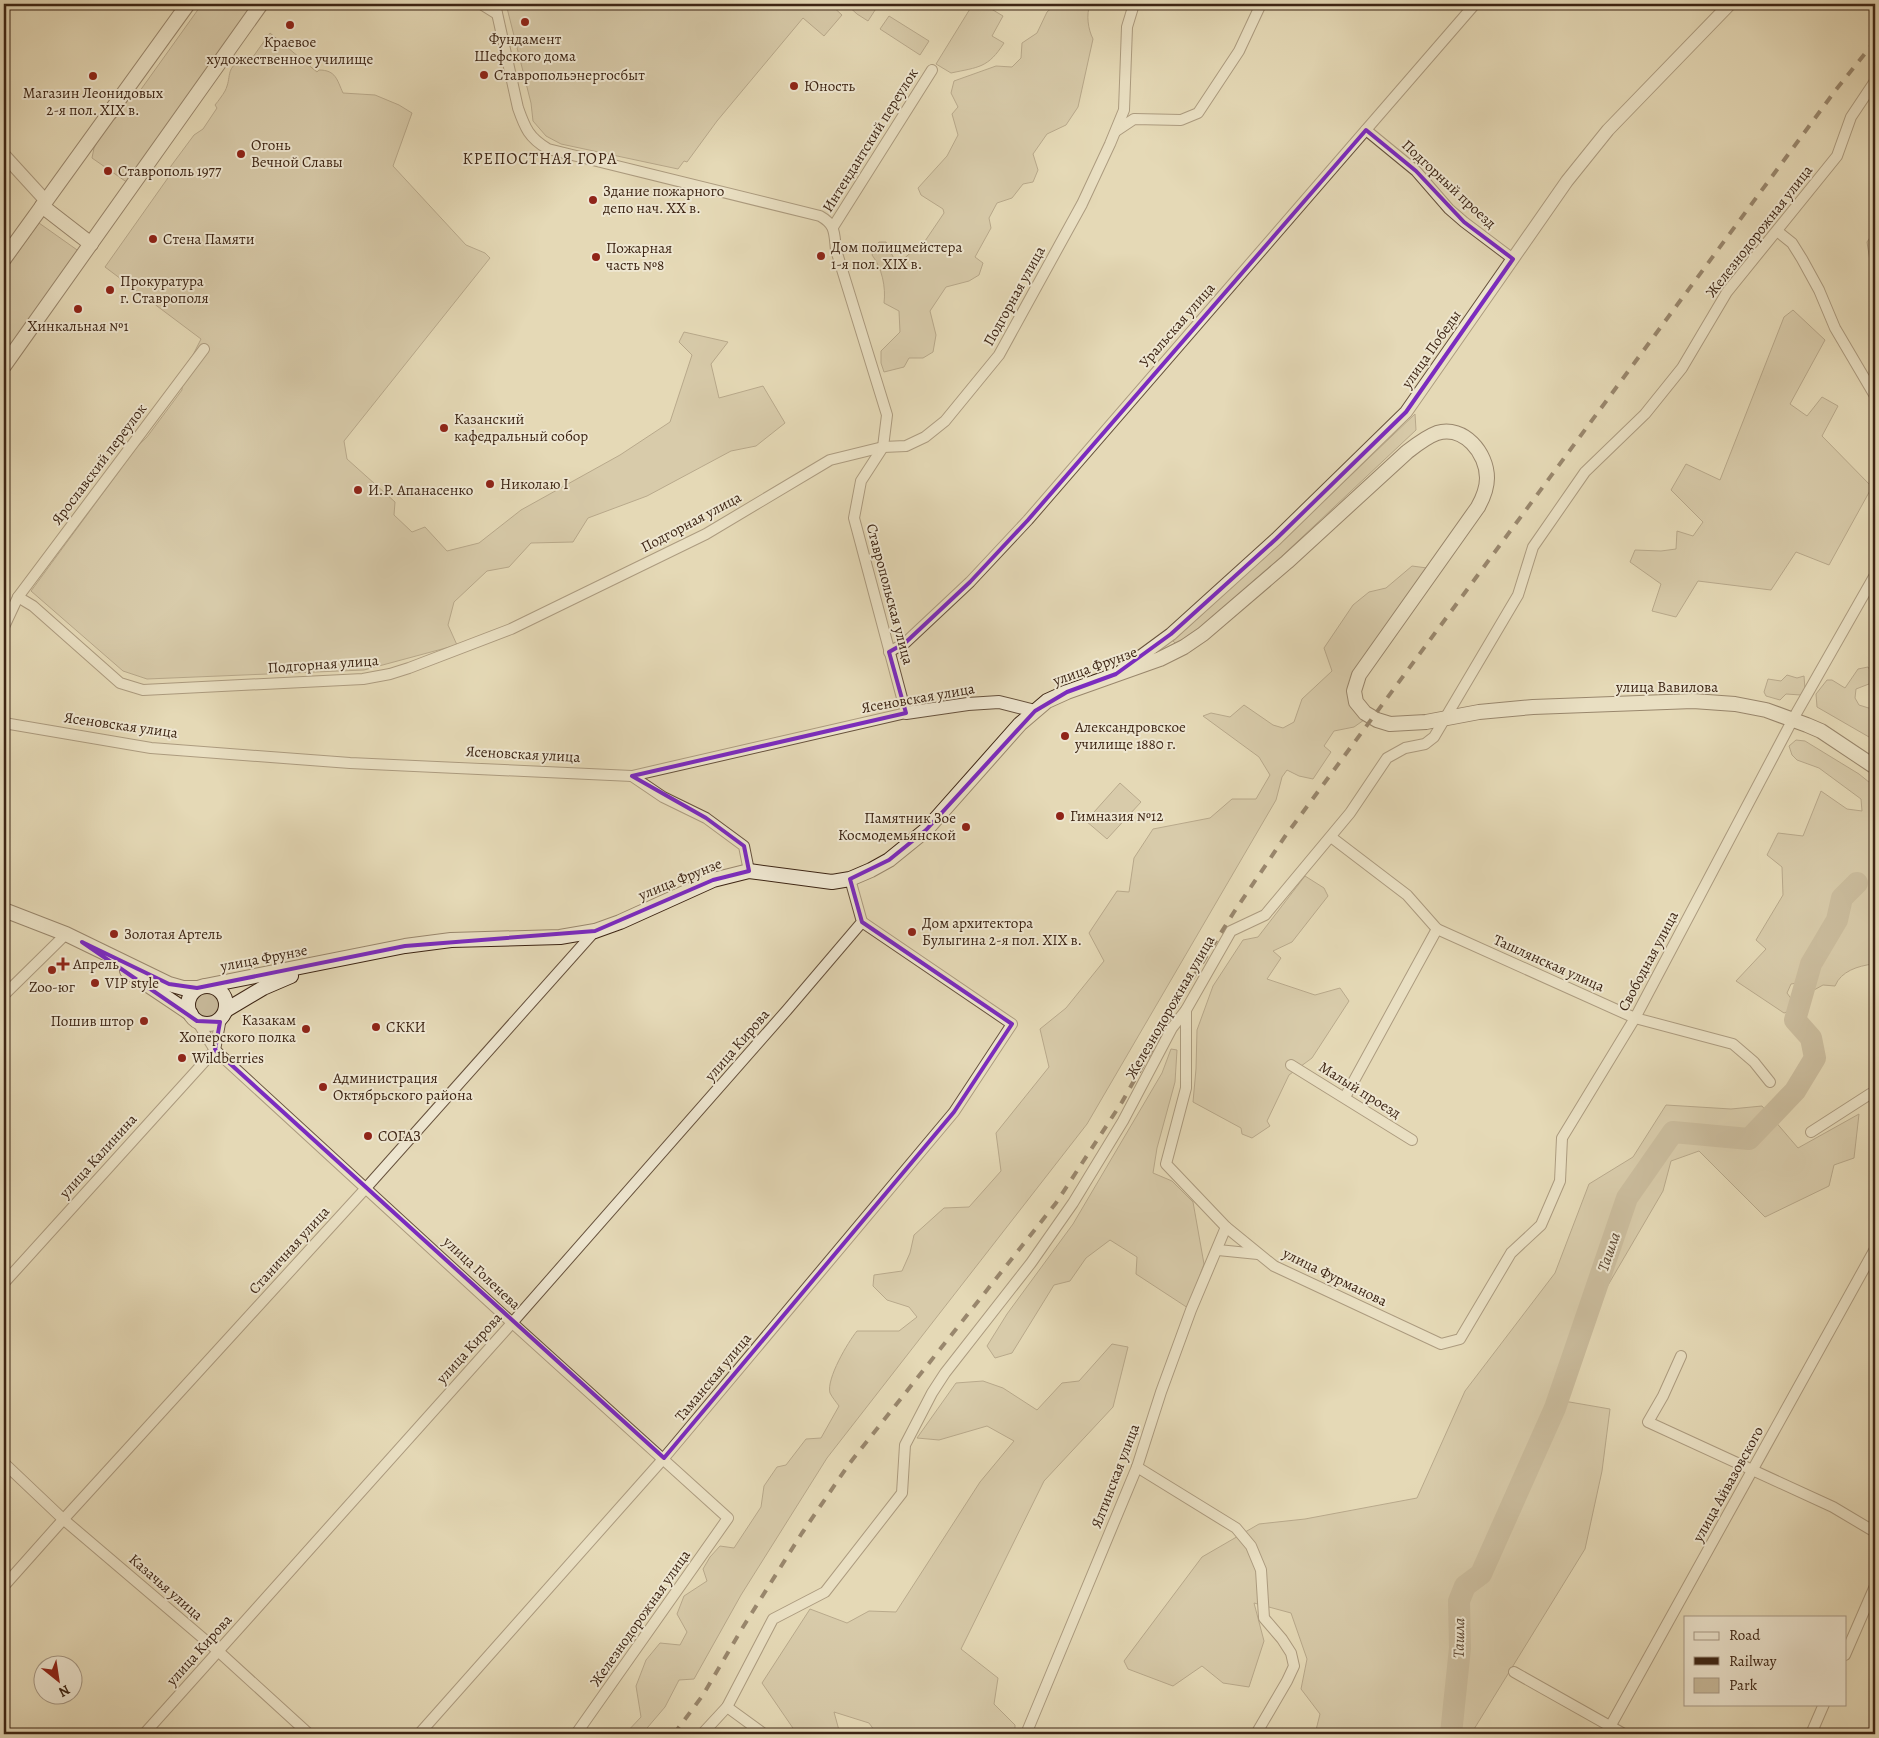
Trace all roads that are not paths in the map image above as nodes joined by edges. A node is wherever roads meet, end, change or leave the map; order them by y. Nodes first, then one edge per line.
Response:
1 (188, 4) edge
2 (260, 4) edge
3 (481, 4) edge
4 (495, 4) edge
5 (1134, 4) edge
6 (1261, 4) edge
7 (1475, 4) edge
8 (1730, 4) edge
9 (497, 14) junction
10 (932, 70) dead end
11 (1875, 81) edge
12 (1366, 130) junction
13 (1115, 132) junction
14 (4, 154) edge
15 (44, 204) junction
16 (833, 227) junction
17 (1777, 231) junction
18 (91, 244) junction
19 (4, 259) edge
20 (1513, 259) junction
21 (204, 349) dead end
22 (4, 366) edge
23 (1875, 396) edge
24 (883, 447) junction
25 (1875, 575) edge
26 (18, 597) junction
27 (4, 627) edge
28 (889, 652) junction
29 (1116, 674) junction
30 (1035, 711) junction
31 (906, 714) junction
32 (1445, 719) junction
33 (1794, 720) junction
34 (4, 723) edge
35 (1875, 767) edge
36 (632, 776) junction
37 (1331, 837) junction
38 (749, 871) junction
39 (850, 879) junction
40 (4, 910) edge
41 (862, 922) junction
42 (1437, 929) junction
43 (594, 931) junction
44 (66, 934) junction
45 (82, 942) junction
46 (330, 962) junction
47 (201, 987) junction
48 (4, 995) edge
49 (1186, 1010) junction
50 (223, 1014) junction
51 (194, 1018) junction
52 (1635, 1018) junction
53 (215, 1050) junction
54 (1291, 1065) dead end
55 (1770, 1082) dead end
56 (1875, 1092) edge
57 (1345, 1097) junction
58 (1811, 1132) dead end
59 (1412, 1140) dead end
60 (366, 1188) junction
61 (1226, 1227) junction
62 (1875, 1249) edge
63 (1218, 1250) junction
64 (1258, 1254) junction
65 (4, 1283) edge
66 (512, 1322) junction
67 (1441, 1344) joint
68 (1681, 1356) dead end
69 (664, 1458) junction
70 (4, 1464) edge
71 (1137, 1467) junction
72 (1753, 1470) junction
73 (728, 1518) joint
74 (63, 1519) junction
75 (1875, 1532) edge
76 (4, 1586) edge
77 (1875, 1586) edge
78 (218, 1651) junction
79 (1846, 1653) edge
80 (1514, 1672) dead end
81 (1823, 1706) edge
82 (727, 1707) junction
83 (1608, 1730) edge
84 (144, 1734) edge
85 (309, 1734) edge
86 (419, 1734) edge
87 (576, 1734) edge
88 (702, 1734) edge
89 (764, 1734) edge
90 (1026, 1734) edge
91 (1256, 1734) edge
92 (1624, 1734) edge
93 (1811, 1734) edge

1 - 15 main road
2 - 18 main road
3 - 9 street
4 - 9 street
5 - 13 street, Подгорная улица
6 - 13 street
7 - 12 street, Уральская улица
8 - 20 street, улица Победы
9 - 16 street
10 - 16 street, Интендантский переулок
11 - 17 street, Железнодорожная улица
12 - 20 street, Подгорный проезд
12 - 28 street, Уральская улица
13 - 24 street, Подгорная улица
14 - 15 street
15 - 18 main road
15 - 19 main road
16 - 24 street, Ставропольская улица
17 - 23 street
17 - 32 street, Железнодорожная улица
18 - 22 main road
20 - 29 street, улица Победы
21 - 26 street, Ярославский переулок
24 - 26 street, Подгорная улица
24 - 28 street, Ставропольская улица
25 - 33 street, Свободная улица
26 - 27 street, Ярославский переулок
28 - 31 street, Ставропольская улица
29 - 30 main road, улица Фрунзе
29 - 32 main road, улица Фрунзе
30 - 31 street, Ясеновская улица
30 - 39 main road, улица Фрунзе
31 - 36 street, Ясеновская улица
32 - 33 main road, улица Вавилова
32 - 37 street, Железнодорожная улица
33 - 35 main road, улица Вавилова
33 - 52 street, Свободная улица
34 - 36 street, Ясеновская улица
36 - 38 street
37 - 42 street, Ташлянская улица
37 - 49 street, Железнодорожная улица
38 - 39 main road, улица Фрунзе
38 - 43 main road, улица Фрунзе
39 - 41 street
40 - 44 main road, улица Голенева
41 - 66 street, улица Кирова
41 - 69 street, Таманская улица
42 - 52 street, Ташлянская улица
42 - 57 street
43 - 46 main road, улица Фрунзе
43 - 60 street, Станичная улица
44 - 45 main road, улица Голенева
44 - 48 street
45 - 47 main road, улица Голенева
45 - 51 main road, улица Голенева
46 - 47 main road, улица Фрунзе
46 - 50 main road, улица Фрунзе
47 - 50 main road
47 - 51 main road
49 - 61 street, улица Фурманова
49 - 82 street, Железнодорожная улица
50 - 51 main road
50 - 53 street
51 - 53 street, улица Голенева
52 - 55 street, Ташлянская улица
52 - 67 street, Свободная улица
53 - 60 street, улица Голенева
53 - 65 street, улица Калинина
54 - 57 street, Малый проезд
56 - 58 street
57 - 59 street, Малый проезд
60 - 66 street, улица Голенева
60 - 74 street, Станичная улица
61 - 63 street, Ялтинская улица
61 - 64 street, улица Фурманова
62 - 72 street, улица Айвазовского
63 - 64 street
63 - 71 street, Ялтинская улица
64 - 67 street, улица Фурманова
66 - 69 street, улица Голенева
66 - 78 street, улица Кирова
68 - 72 street
69 - 73 street, улица Голенева
69 - 86 street, Таманская улица
70 - 74 street, Казачья улица
71 - 90 street, Ялтинская улица
71 - 91 street
72 - 75 street
72 - 83 street, улица Айвазовского
73 - 87 street, Железнодорожная улица
74 - 76 street, Станичная улица
74 - 78 street, Казачья улица
77 - 79 street
78 - 84 street, улица Кирова
78 - 85 street, Казачья улица
80 - 83 street
81 - 93 street
82 - 88 street, Железнодорожная улица
82 - 89 street
83 - 92 street

